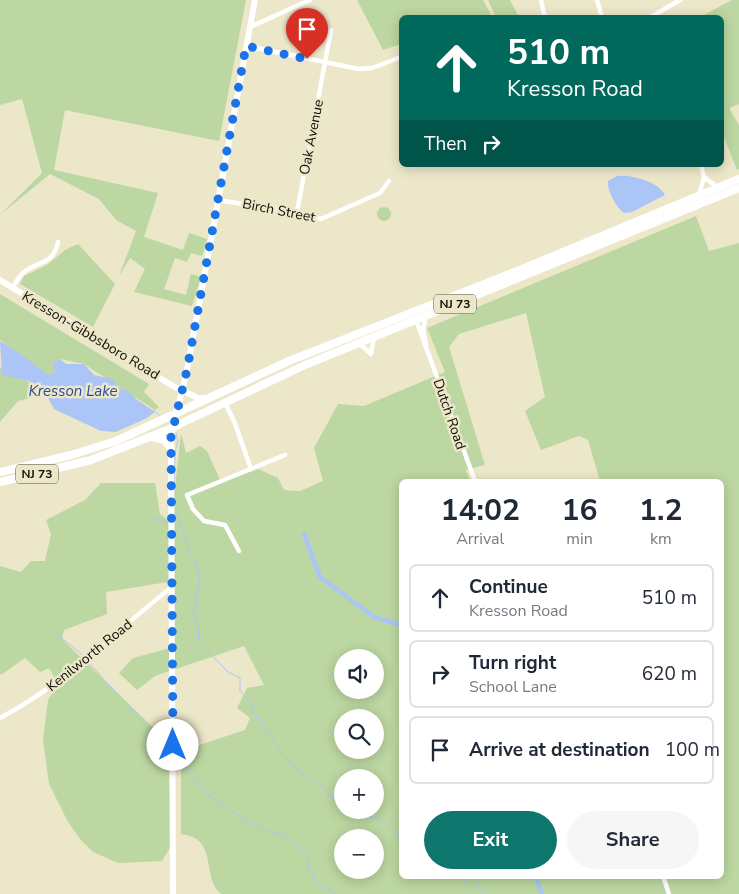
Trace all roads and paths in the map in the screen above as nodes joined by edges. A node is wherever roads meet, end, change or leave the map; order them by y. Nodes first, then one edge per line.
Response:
1 (255, 0) edge
2 (310, 0) edge
3 (541, 0) edge
4 (597, 0) edge
5 (680, 0) edge
6 (544, 15) edge
7 (601, 15) edge
8 (654, 15) edge
9 (250, 27) junction
10 (331, 30) dead end
11 (246, 46) junction
12 (399, 58) edge
13 (325, 62) junction
14 (702, 167) edge
15 (704, 177) junction
16 (739, 179) edge
17 (389, 182) dead end
18 (718, 188) junction
19 (739, 188) edge
20 (698, 195) junction
21 (217, 200) junction
22 (297, 212) junction
23 (58, 242) dead end
24 (0, 280) edge
25 (12, 287) junction
26 (434, 304) junction
27 (426, 316) junction
28 (416, 320) junction
29 (374, 337) junction
30 (358, 343) junction
31 (426, 346) junction
32 (183, 389) junction
33 (210, 398) junction
34 (224, 402) junction
35 (177, 413) junction
36 (173, 427) junction
37 (148, 437) junction
38 (171, 449) junction
39 (285, 455) dead end
40 (251, 469) junction
41 (0, 472) edge
42 (474, 479) edge
43 (0, 482) edge
44 (239, 551) dead end
45 (174, 586) junction
46 (0, 718) edge
47 (664, 879) edge
48 (174, 894) edge
49 (669, 894) edge

1 - 9 street
2 - 9 street
3 - 6 street
4 - 7 street
5 - 8 street
9 - 11 street
10 - 13 street, Oak Avenue
11 - 13 street
11 - 21 street
12 - 13 street
13 - 22 street, Oak Avenue
14 - 15 street
15 - 18 street
15 - 20 street
16 - 18 highway, NJ 73
17 - 22 street, Birch Street
18 - 20 highway, NJ 73
19 - 27 highway, NJ 73
20 - 26 highway, NJ 73
21 - 22 street, Birch Street
21 - 32 street
23 - 25 street
24 - 25 street, Kresson-Gibbsboro Road
25 - 32 street, Kresson-Gibbsboro Road
26 - 28 highway
26 - 33 highway, NJ 73
27 - 28 highway, NJ 73
27 - 31 street, Dutch Road
28 - 29 highway, NJ 73
28 - 31 street, Dutch Road
29 - 30 highway, NJ 73
29 - 30 street
30 - 34 highway, NJ 73
31 - 42 street, Dutch Road
32 - 33 street, Kresson-Gibbsboro Road
32 - 35 street
33 - 35 highway, NJ 73
34 - 36 highway, NJ 73
34 - 40 street
35 - 36 street
35 - 41 highway, NJ 73
36 - 37 highway, NJ 73
36 - 38 street
37 - 38 highway
37 - 43 highway, NJ 73
38 - 45 street
39 - 40 street
40 - 44 street
45 - 46 street, Kenilworth Road
45 - 48 street
47 - 49 street

